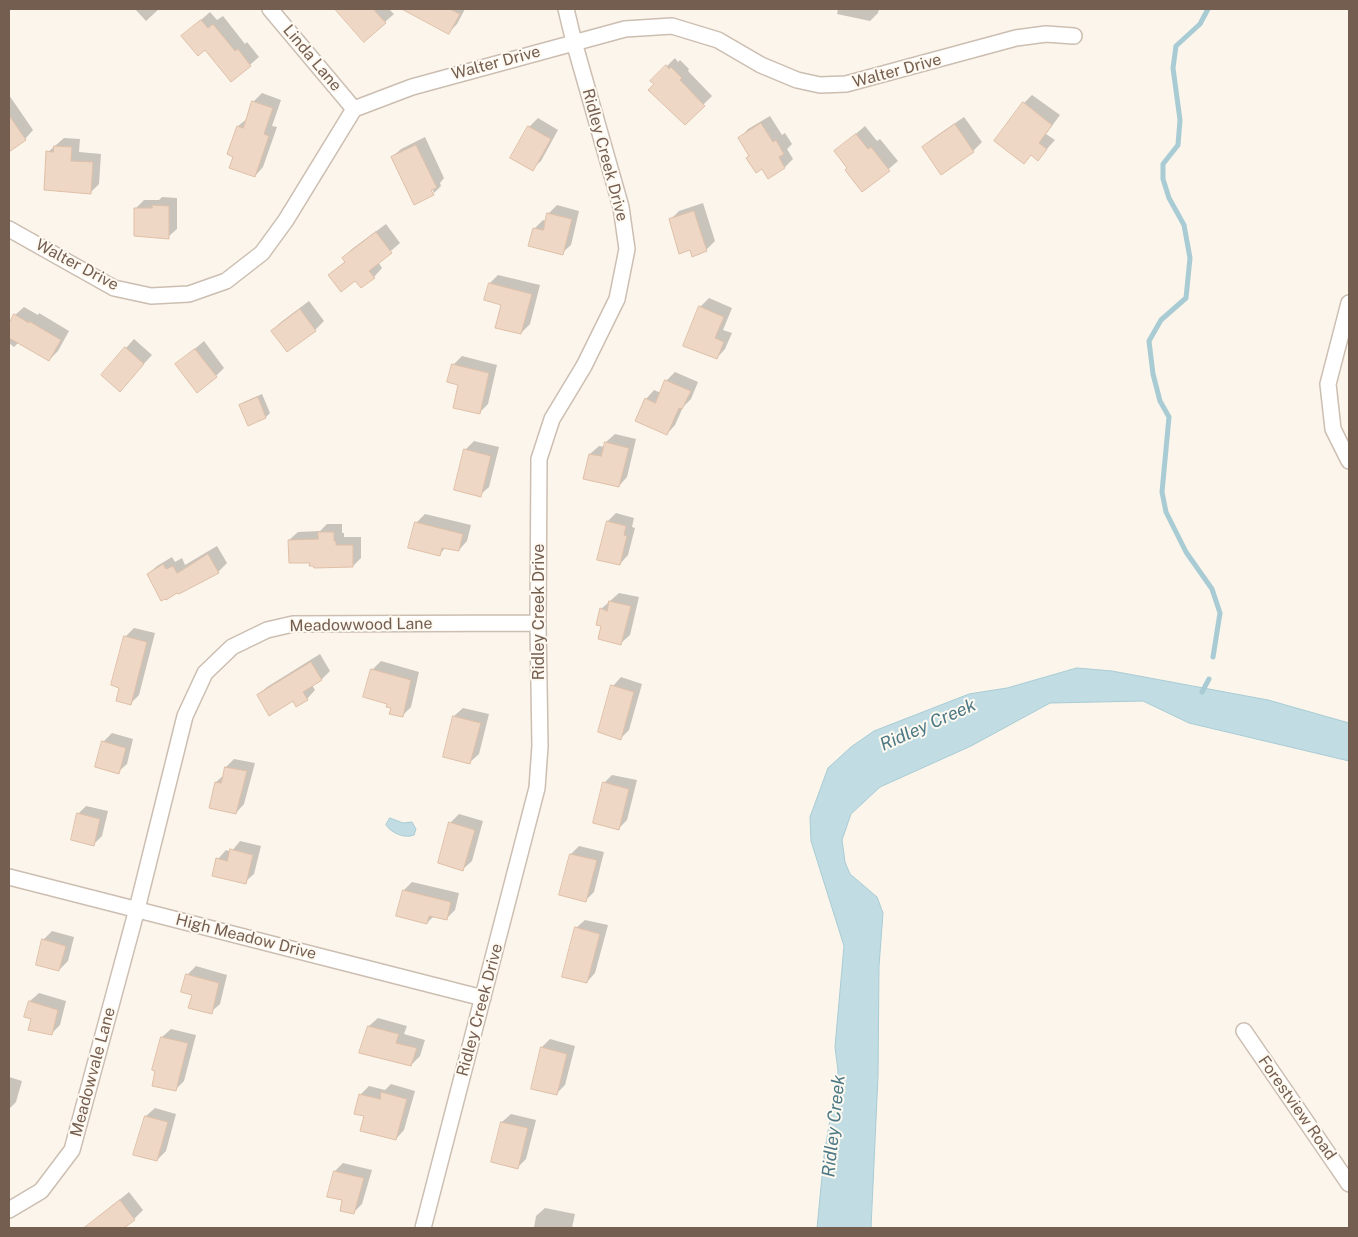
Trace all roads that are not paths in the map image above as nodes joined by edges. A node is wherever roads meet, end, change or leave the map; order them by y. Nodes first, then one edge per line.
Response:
1 (270, 9) edge
2 (566, 9) edge
3 (1074, 36) dead end
4 (574, 42) junction
5 (354, 109) junction
6 (9, 229) edge
7 (1349, 304) edge
8 (1349, 461) edge
9 (538, 624) junction
10 (9, 877) edge
11 (137, 909) junction
12 (483, 998) junction
13 (1244, 1031) dead end
14 (1349, 1184) edge
15 (9, 1210) edge
16 (423, 1228) edge

1 - 5 street, Linda Lane
2 - 4 street, Ridley Creek Drive
3 - 4 street, Walter Drive
4 - 5 street, Walter Drive
4 - 9 street, Ridley Creek Drive
5 - 6 street, Walter Drive
7 - 8 street
9 - 11 street, Meadowwood Lane
9 - 12 street, Ridley Creek Drive
10 - 11 street, High Meadow Drive
11 - 12 street, High Meadow Drive
11 - 15 street, Meadowvale Lane
12 - 16 street, Ridley Creek Drive
13 - 14 street, Forestview Road

